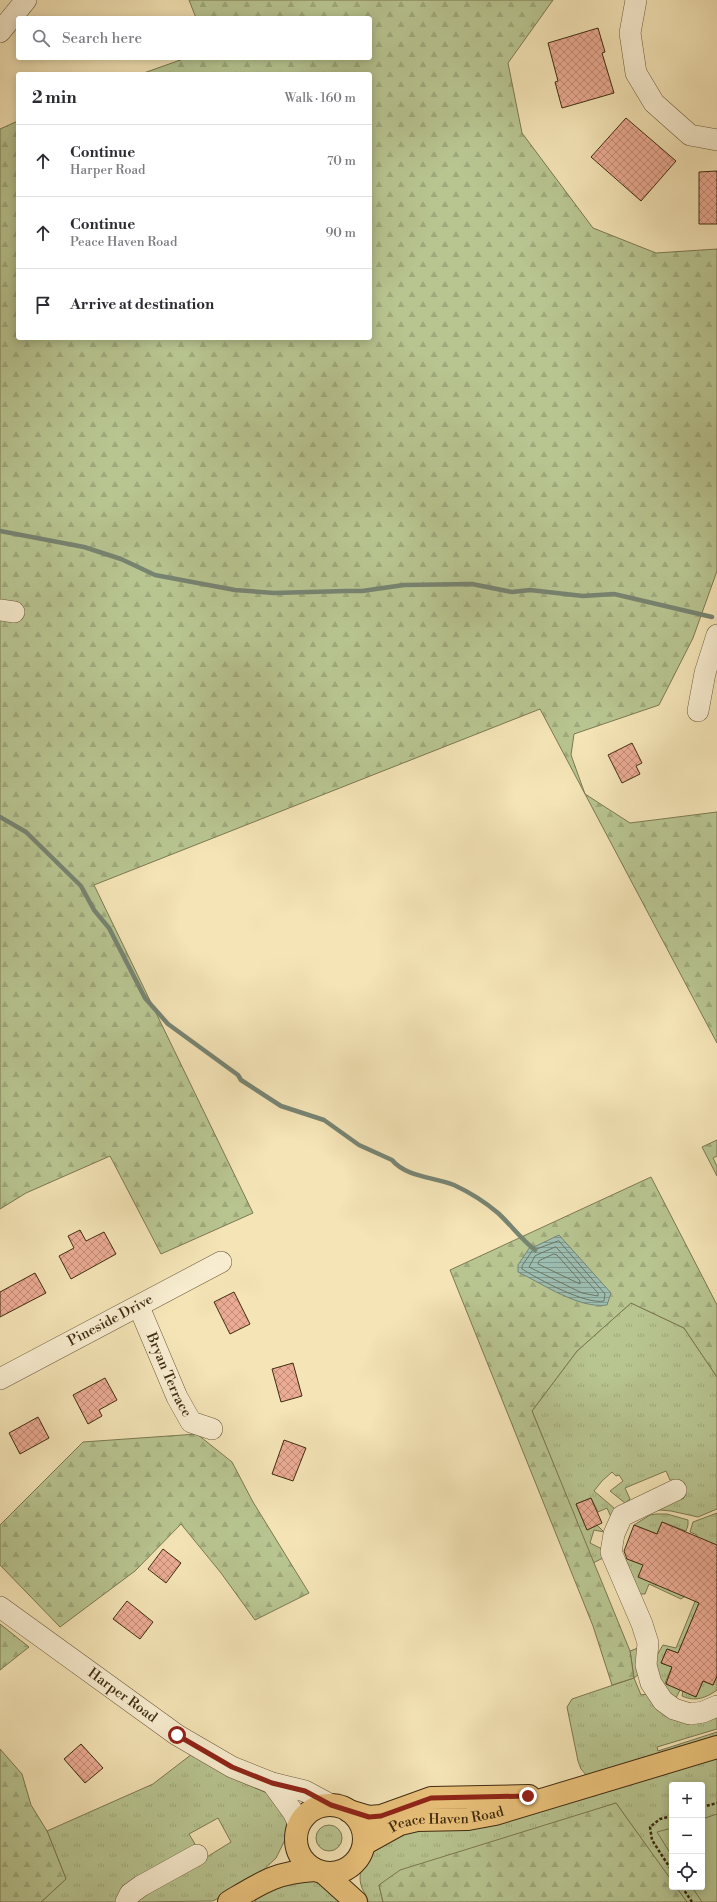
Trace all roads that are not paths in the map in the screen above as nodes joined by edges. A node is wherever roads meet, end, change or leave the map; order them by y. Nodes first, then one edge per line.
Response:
1 (26, 0) edge
2 (636, 0) edge
3 (0, 32) edge
4 (717, 140) edge
5 (717, 635) edge
6 (698, 711) dead end
7 (221, 1262) dead end
8 (139, 1307) junction
9 (0, 1379) edge
10 (212, 1429) dead end
11 (676, 1490) dead end
12 (0, 1607) edge
13 (717, 1706) edge
14 (717, 1747) edge
15 (272, 1783) junction
16 (558, 1794) junction
17 (340, 1808) junction
18 (297, 1831) junction
19 (364, 1844) junction
20 (197, 1855) dead end
21 (353, 1864) junction
22 (320, 1872) junction
23 (269, 1878) junction
24 (126, 1902) edge
25 (229, 1902) edge
26 (356, 1902) edge
27 (362, 1902) edge

1 - 3 street
2 - 4 street
5 - 6 street
7 - 8 street, Pineside Drive
8 - 9 street, Pineside Drive
8 - 10 street, Bryan Terrace
11 - 13 street
12 - 15 street, Harper Road
14 - 16 main road
15 - 17 street, Harper Road
15 - 18 street
16 - 17 main road, Peace Haven Road
16 - 19 main road, Peace Haven Road
17 - 18 main road
17 - 19 main road
18 - 22 main road
18 - 23 main road
19 - 21 main road
20 - 24 street
21 - 22 main road
21 - 27 main road
22 - 23 main road
22 - 26 main road
23 - 25 main road

